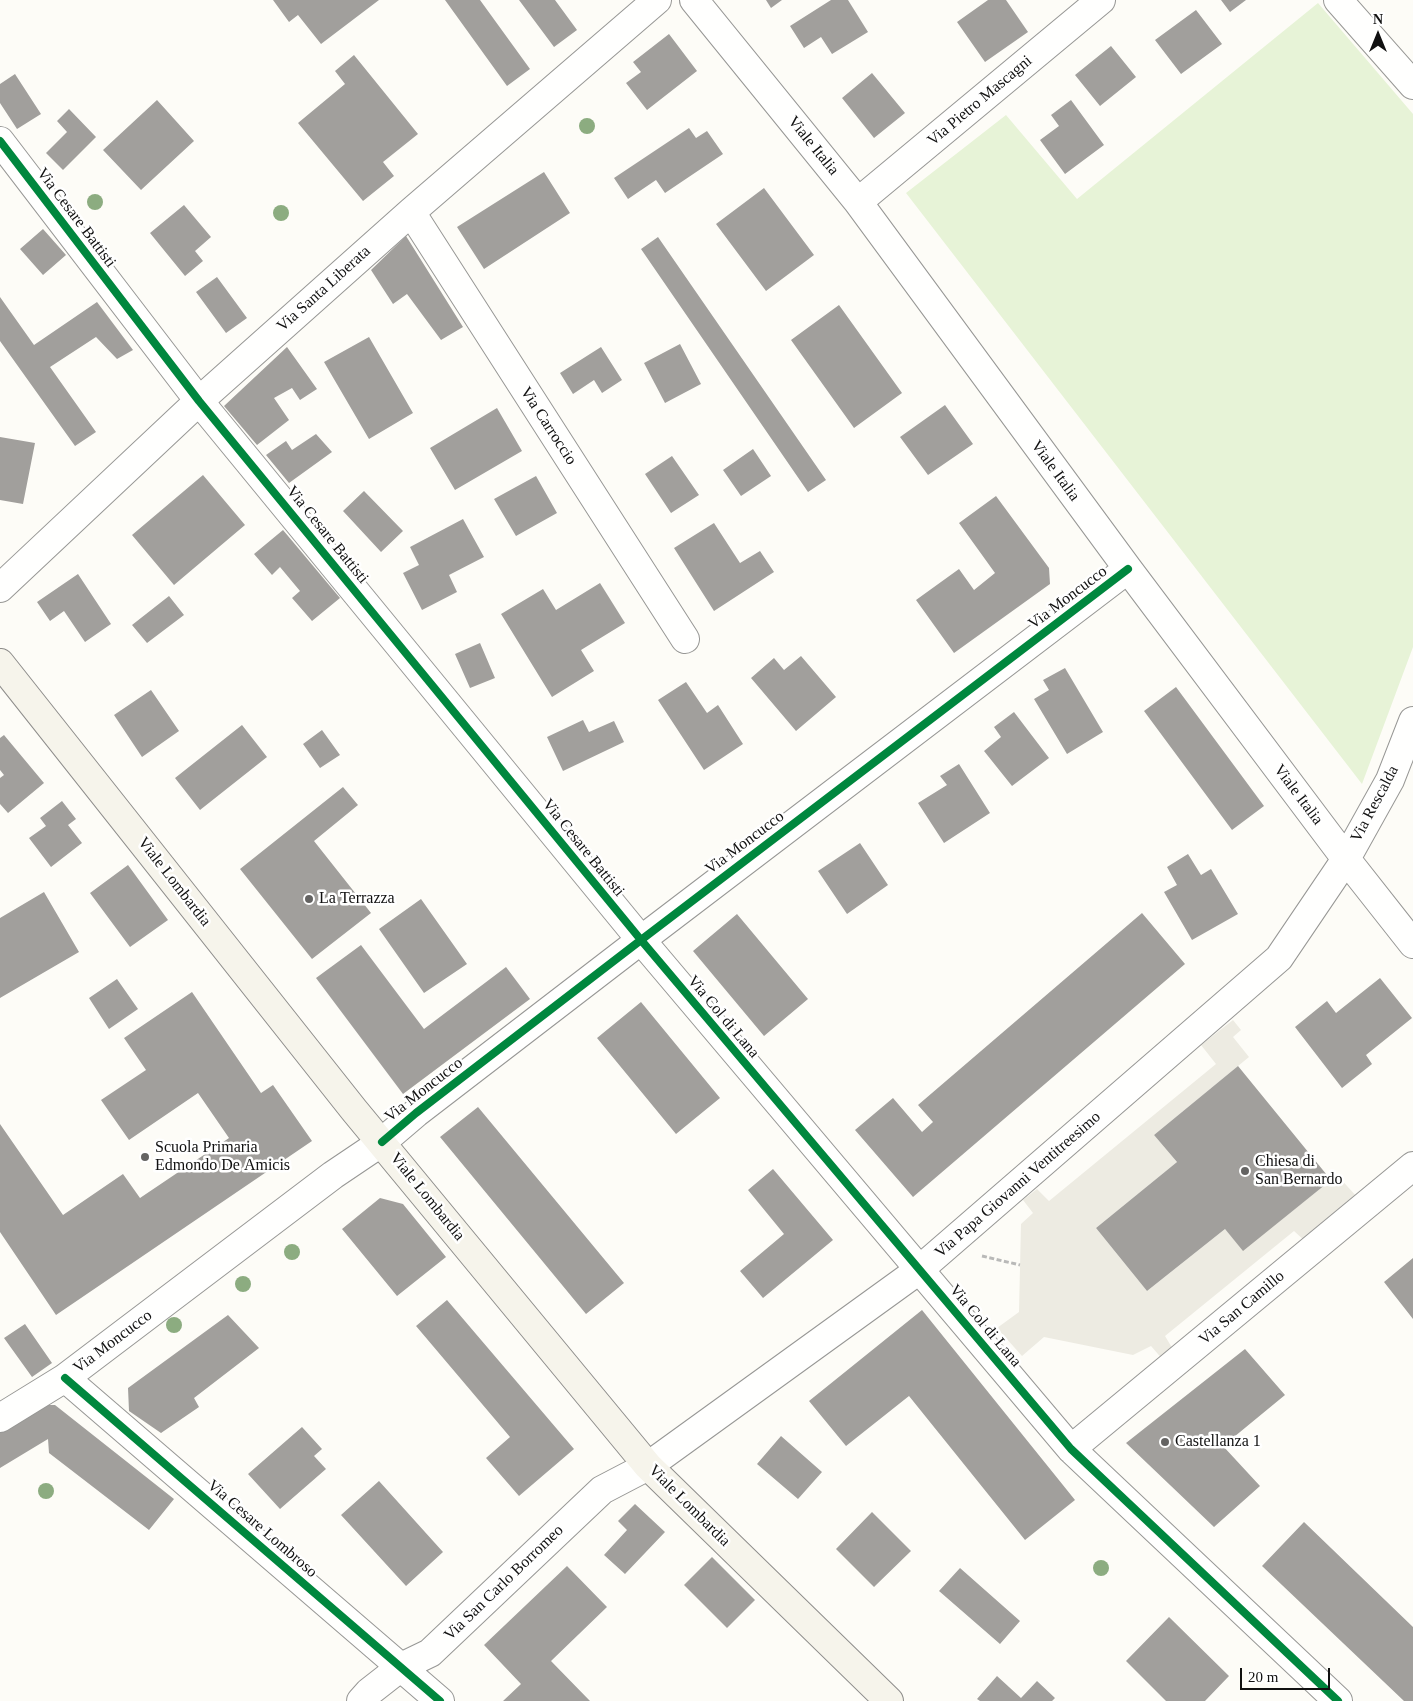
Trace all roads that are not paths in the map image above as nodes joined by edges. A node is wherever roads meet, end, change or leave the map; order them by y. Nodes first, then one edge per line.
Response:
1 (657, 0) edge
2 (694, 0) edge
3 (1101, 0) edge
4 (1338, 0) edge
5 (1413, 85) edge
6 (0, 141) edge
7 (858, 202) junction
8 (411, 212) junction
9 (199, 401) junction
10 (1128, 570) junction
11 (0, 588) edge
12 (685, 639) dead end
13 (0, 663) edge
14 (1413, 721) edge
15 (1346, 859) junction
16 (641, 940) junction
17 (1413, 944) edge
18 (382, 1142) junction
19 (1413, 1166) edge
20 (919, 1270) junction
21 (65, 1378) junction
22 (0, 1418) edge
23 (1071, 1449) junction
24 (648, 1466) junction
25 (401, 1667) junction
26 (361, 1701) edge
27 (440, 1701) edge
28 (889, 1701) edge
29 (1338, 1701) edge

1 - 8 street, Via Santa Liberata
2 - 7 street, Viale Italia
3 - 7 street, Via Pietro Mascagni
4 - 5 street
6 - 9 street, Via Cesare Battisti
7 - 10 street, Viale Italia
8 - 9 street, Via Santa Liberata
8 - 12 street, Via Carroccio
9 - 11 street, Via Santa Liberata
9 - 16 street, Via Cesare Battisti
10 - 15 street, Viale Italia
10 - 16 street, Via Moncucco
13 - 18 street, Viale Lombardia
14 - 15 street, Via Rescalda
15 - 17 street, Viale Italia
15 - 20 street, Via Papa Giovanni Ventitreesimo
16 - 18 street, Via Moncucco
16 - 20 street, Via Col di Lana
18 - 21 street, Via Moncucco
18 - 24 street, Viale Lombardia
19 - 23 street, Via San Camillo
20 - 23 street, Via Col di Lana
20 - 24 street, Via Papa Giovanni Ventitreesimo
21 - 22 street, Via Moncucco
21 - 25 street, Via Cesare Lombroso
23 - 29 street, Via Col di Lana
24 - 25 street, Via San Carlo Borromeo
24 - 28 street, Viale Lombardia
25 - 26 street, Via San Carlo Borromeo
25 - 27 street, Via Cesare Lombroso

